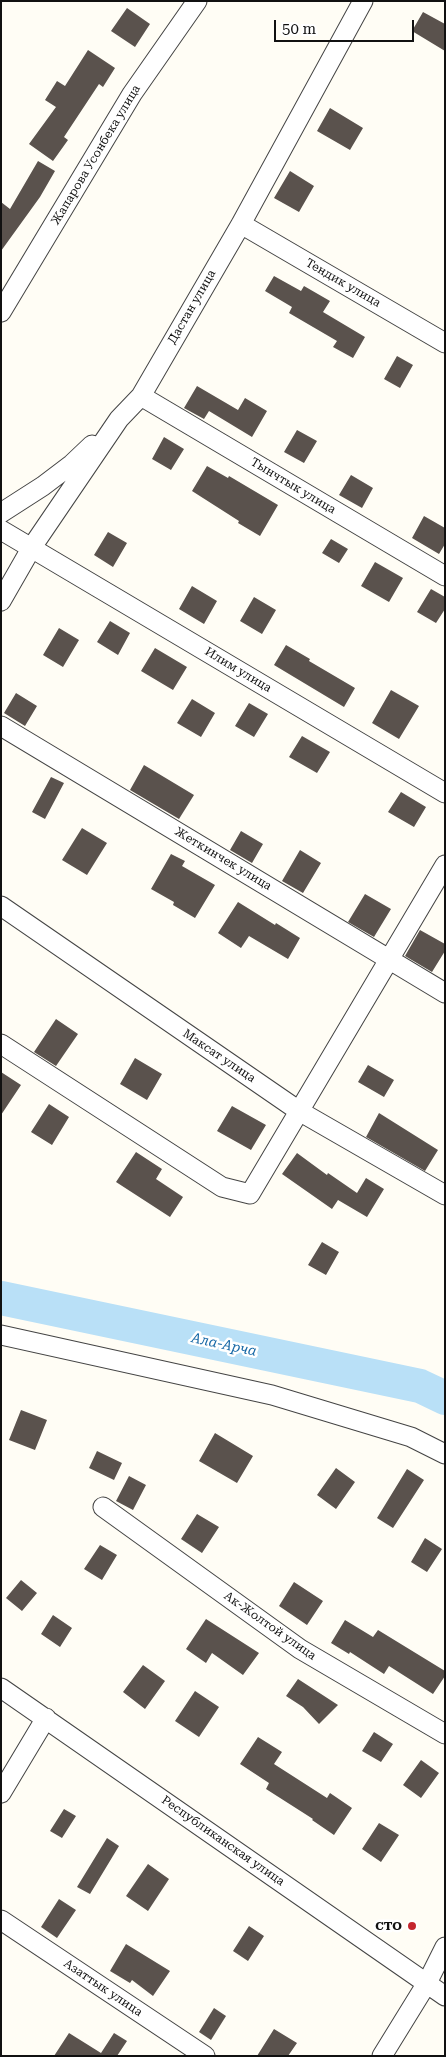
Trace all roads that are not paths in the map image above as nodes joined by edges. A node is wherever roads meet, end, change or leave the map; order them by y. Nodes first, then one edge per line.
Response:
1 (197, 1) edge
2 (363, 1) edge
3 (241, 224) junction
4 (1, 312) edge
5 (445, 343) edge
6 (141, 396) junction
7 (119, 419) junction
8 (1, 513) edge
9 (1, 530) edge
10 (32, 547) junction
11 (445, 576) edge
12 (1, 601) edge
13 (1, 726) edge
14 (445, 793) edge
15 (445, 866) edge
16 (1, 906) edge
17 (389, 959) junction
18 (445, 992) edge
19 (1, 1044) edge
20 (300, 1111) junction
21 (445, 1195) edge
22 (1, 1335) edge
23 (445, 1454) edge
24 (103, 1507) dead end
25 (1, 1688) edge
26 (46, 1718) junction
27 (445, 1734) edge
28 (1, 1793) edge
29 (1, 1920) edge
30 (445, 1947) edge
31 (427, 1983) junction
32 (445, 1996) edge
33 (205, 2056) edge
34 (382, 2056) edge

1 - 4 street, Жапарова Усонбека улица
2 - 3 street, Дастан улица
3 - 5 street, Тендик улица
3 - 6 street, Дастан улица
6 - 7 street, Дастан улица
6 - 11 street, Тынчтык улица
7 - 8 street
7 - 10 street, Дастан улица
9 - 10 street, Илим улица
10 - 12 street, Дастан улица
10 - 14 street, Илим улица
13 - 17 street, Жеткинчек улица
15 - 17 street
16 - 20 street, Максат улица
17 - 18 street, Жеткинчек улица
17 - 20 street
19 - 20 street
20 - 21 street, Максат улица
22 - 23 street
24 - 27 street, Ак-Жолтой улица
25 - 26 street, Республиканская улица
26 - 28 street
26 - 31 street, Республиканская улица
29 - 33 street, Азаттык улица
30 - 31 street
31 - 32 street, Республиканская улица
31 - 34 street

